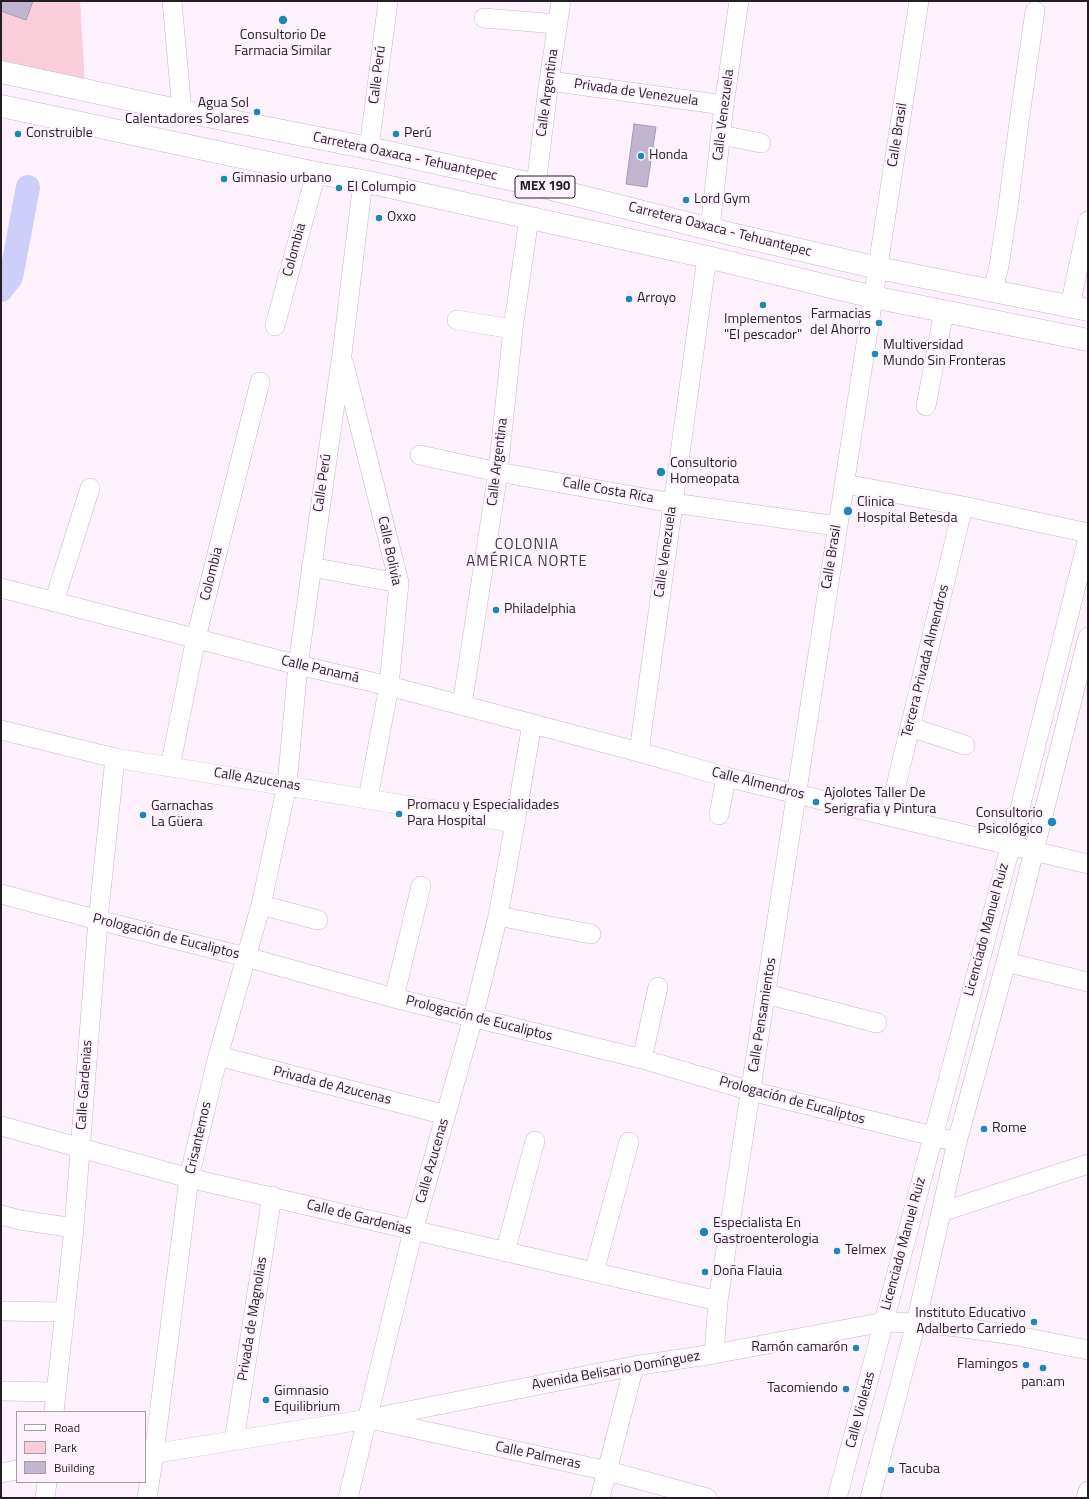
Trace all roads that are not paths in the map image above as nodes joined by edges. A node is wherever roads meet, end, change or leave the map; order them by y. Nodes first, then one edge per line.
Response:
1 (172, 1) edge
2 (388, 1) edge
3 (561, 1) edge
4 (739, 1) edge
5 (919, 1) edge
6 (1035, 11) dead end
7 (484, 18) dead end
8 (557, 24) junction
9 (1, 72) edge
10 (549, 81) junction
11 (724, 105) junction
12 (1, 106) edge
13 (182, 111) junction
14 (721, 135) junction
15 (761, 143) dead end
16 (369, 148) junction
17 (316, 173) junction
18 (363, 181) junction
19 (536, 185) junction
20 (529, 218) junction
21 (1088, 221) edge
22 (710, 229) junction
23 (1085, 245) edge
24 (707, 257) junction
25 (878, 268) junction
26 (994, 290) junction
27 (873, 297) junction
28 (1079, 308) edge
29 (944, 311) junction
30 (457, 320) dead end
31 (275, 326) dead end
32 (513, 329) junction
33 (1088, 340) edge
34 (342, 354) junction
35 (260, 382) dead end
36 (926, 406) dead end
37 (420, 455) dead end
38 (498, 472) junction
39 (845, 484) junction
40 (90, 488) dead end
41 (673, 503) junction
42 (963, 506) junction
43 (837, 526) junction
44 (1088, 533) edge
45 (1088, 538) edge
46 (311, 567) junction
47 (399, 583) junction
48 (1, 588) edge
49 (54, 602) junction
50 (196, 638) junction
51 (1087, 642) edge
52 (298, 665) junction
53 (389, 686) junction
54 (462, 705) junction
55 (532, 724) junction
56 (910, 727) junction
57 (1, 730) edge
58 (965, 745) dead end
59 (638, 752) junction
60 (115, 758) junction
61 (170, 767) junction
62 (726, 777) junction
63 (287, 785) junction
64 (796, 794) junction
65 (368, 798) junction
66 (889, 815) junction
67 (719, 816) dead end
68 (515, 823) junction
69 (1010, 844) junction
70 (1034, 850) junction
71 (1088, 864) edge
72 (421, 886) dead end
73 (1, 894) edge
74 (261, 905) junction
75 (498, 916) junction
76 (98, 920) junction
77 (318, 920) dead end
78 (591, 934) dead end
79 (246, 957) junction
80 (1006, 962) junction
81 (1088, 982) edge
82 (658, 987) dead end
83 (766, 994) junction
84 (394, 998) junction
85 (473, 1018) junction
86 (877, 1023) dead end
87 (218, 1056) junction
88 (642, 1059) junction
89 (751, 1091) junction
90 (446, 1115) junction
91 (1, 1126) edge
92 (932, 1137) junction
93 (535, 1140) dead end
94 (629, 1142) dead end
95 (957, 1142) junction
96 (81, 1148) junction
97 (1088, 1164) edge
98 (189, 1178) junction
99 (272, 1196) junction
100 (941, 1212) junction
101 (1, 1216) edge
102 (74, 1228) junction
103 (414, 1231) junction
104 (505, 1252) junction
105 (594, 1272) junction
106 (718, 1301) junction
107 (1, 1310) edge
108 (65, 1312) junction
109 (884, 1322) junction
110 (916, 1323) junction
111 (1088, 1350) edge
112 (714, 1354) junction
113 (634, 1366) junction
114 (1, 1391) edge
115 (56, 1392) junction
116 (54, 1411) edge
117 (368, 1419) junction
118 (234, 1441) junction
119 (150, 1454) edge
120 (16, 1470) edge
121 (608, 1471) junction
122 (1, 1473) edge
123 (47, 1483) edge
124 (1088, 1491) edge
125 (45, 1498) edge
126 (147, 1498) edge
127 (348, 1498) edge
128 (600, 1498) edge
129 (707, 1498) edge
130 (837, 1498) edge
131 (870, 1498) edge
132 (1086, 1498) edge

1 - 13 street
2 - 16 street, Calle Perú
3 - 8 street, Calle Argentina
4 - 11 street, Calle Venezuela
5 - 25 street, Calle Brasil
6 - 26 street
7 - 8 street
8 - 10 street, Calle Argentina
9 - 13 main road, Carretera Oaxaca - Tehuantepec / MEX 190
10 - 11 street, Privada de Venezuela
10 - 19 street, Calle Argentina
11 - 14 street, Calle Venezuela
12 - 17 main road, Carretera Oaxaca - Tehuantepec / MEX 190
13 - 16 main road, Carretera Oaxaca - Tehuantepec / MEX 190
14 - 15 street
14 - 22 street, Calle Venezuela
16 - 19 main road, Carretera Oaxaca - Tehuantepec / MEX 190
17 - 18 main road, Carretera Oaxaca - Tehuantepec / MEX 190
17 - 31 street, Colombia
18 - 20 main road, Carretera Oaxaca - Tehuantepec / MEX 190
18 - 34 street, Calle Perú
19 - 22 main road, Carretera Oaxaca - Tehuantepec / MEX 190
20 - 24 main road, Carretera Oaxaca - Tehuantepec / MEX 190
20 - 32 street, Calle Argentina
21 - 23 street
22 - 25 main road, Carretera Oaxaca - Tehuantepec / MEX 190
23 - 28 street
24 - 27 main road, Carretera Oaxaca - Tehuantepec / MEX 190
24 - 41 street, Calle Venezuela
25 - 26 main road, Carretera Oaxaca - Tehuantepec / MEX 190
25 - 27 street, Calle Brasil
26 - 28 main road, Carretera Oaxaca - Tehuantepec / MEX 190
27 - 29 main road, Carretera Oaxaca - Tehuantepec / MEX 190
27 - 39 street, Calle Brasil
29 - 33 main road, Carretera Oaxaca - Tehuantepec / MEX 190
29 - 36 street
30 - 32 street
32 - 38 street, Calle Argentina
34 - 46 street, Calle Perú
34 - 47 street, Calle Bolivia
35 - 50 street, Colombia
37 - 38 street, Calle Costa Rica
38 - 41 street, Calle Costa Rica
38 - 54 street, Calle Argentina
39 - 42 street
39 - 43 street, Calle Brasil
40 - 49 street
41 - 43 street, Calle Costa Rica
41 - 59 street, Calle Venezuela
42 - 44 street
42 - 56 street, Tercera Privada Almendros
43 - 64 street, Calle Brasil
45 - 69 street, Licenciado Manuel Ruiz
46 - 47 street
46 - 52 street, Calle Perú
47 - 53 street, Calle Bolivia
48 - 49 street, Calle Panamá
49 - 50 street, Calle Panamá
50 - 52 street, Calle Panamá
50 - 61 street, Colombia
51 - 70 street, Licenciado Manuel Ruiz
52 - 53 street, Calle Panamá
52 - 63 street, Calle Perú
53 - 54 street, Calle Panamá
53 - 65 street, Calle Bolivia
54 - 55 street, Calle Panamá
55 - 59 street, Calle Panamá
55 - 68 street, Calle Azucenas
56 - 58 street
56 - 66 street, Tercera Privada Almendros
57 - 60 street, Calle Azucenas
59 - 62 street, Calle Almendros
60 - 61 street, Calle Azucenas
60 - 76 street, Calle Gardenias
61 - 63 street, Calle Azucenas
62 - 64 street, Calle Almendros
62 - 67 street
63 - 65 street, Calle Azucenas
63 - 74 street, Crisantemos
64 - 66 street, Calle Almendros
64 - 83 street, Calle Pensamientos
65 - 68 street, Calle Azucenas
66 - 69 street, Calle Almendros
68 - 75 street, Calle Azucenas
69 - 70 street, Calle Almendros
69 - 92 street, Licenciado Manuel Ruiz
70 - 71 street, Calle Almendros
70 - 80 street, Licenciado Manuel Ruiz
72 - 84 street
73 - 76 street, Prologación de Eucaliptos
74 - 77 street
74 - 79 street, Crisantemos
75 - 78 street
75 - 85 street, Calle Azucenas
76 - 79 street, Prologación de Eucaliptos
76 - 96 street, Calle Gardenias
79 - 84 street, Prologación de Eucaliptos
79 - 87 street, Crisantemos
80 - 81 street
80 - 95 street, Licenciado Manuel Ruiz
82 - 88 street
83 - 86 street
83 - 89 street, Calle Pensamientos
84 - 85 street, Prologación de Eucaliptos
85 - 88 street, Prologación de Eucaliptos
85 - 90 street, Calle Azucenas
87 - 90 street, Privada de Azucenas
87 - 98 street, Crisantemos
88 - 89 street, Prologación de Eucaliptos
89 - 92 street, Prologación de Eucaliptos
89 - 106 street, Calle Pensamientos
90 - 103 street, Calle Azucenas
91 - 96 street, Calle de Gardenias
92 - 95 street, Prologación de Eucaliptos
92 - 109 street, Licenciado Manuel Ruiz
93 - 104 street
94 - 105 street
95 - 100 street, Licenciado Manuel Ruiz
96 - 98 street, Calle de Gardenias
96 - 102 street, Calle Gardenias
97 - 100 street
98 - 99 street, Calle de Gardenias
98 - 119 street, Crisantemos
99 - 103 street, Calle de Gardenias
99 - 118 street, Privada de Magnolias
100 - 110 street, Licenciado Manuel Ruiz
101 - 102 street
102 - 108 street, Calle Gardenias
103 - 104 street, Calle de Gardenias
103 - 117 street, Calle Azucenas
104 - 105 street, Calle de Gardenias
105 - 106 street, Calle de Gardenias
106 - 112 street, Calle Pensamientos
107 - 108 street
108 - 115 street, Calle Gardenias
109 - 110 street, Avenida Belisario Domínguez
109 - 112 street, Avenida Belisario Domínguez
109 - 130 street, Calle Violetas
110 - 111 street, Avenida Belisario Domínguez
110 - 131 street
112 - 113 street, Avenida Belisario Domínguez
113 - 117 street, Avenida Belisario Domínguez
113 - 121 street
114 - 115 street
115 - 116 street, Calle Gardenias
117 - 118 street, Avenida Belisario Domínguez
117 - 121 street, Calle Palmeras
117 - 127 street, Calle Azucenas
118 - 119 street, Avenida Belisario Domínguez
119 - 126 street, Crisantemos
120 - 122 street
121 - 128 street
121 - 129 street, Calle Palmeras
123 - 125 street
124 - 132 street

